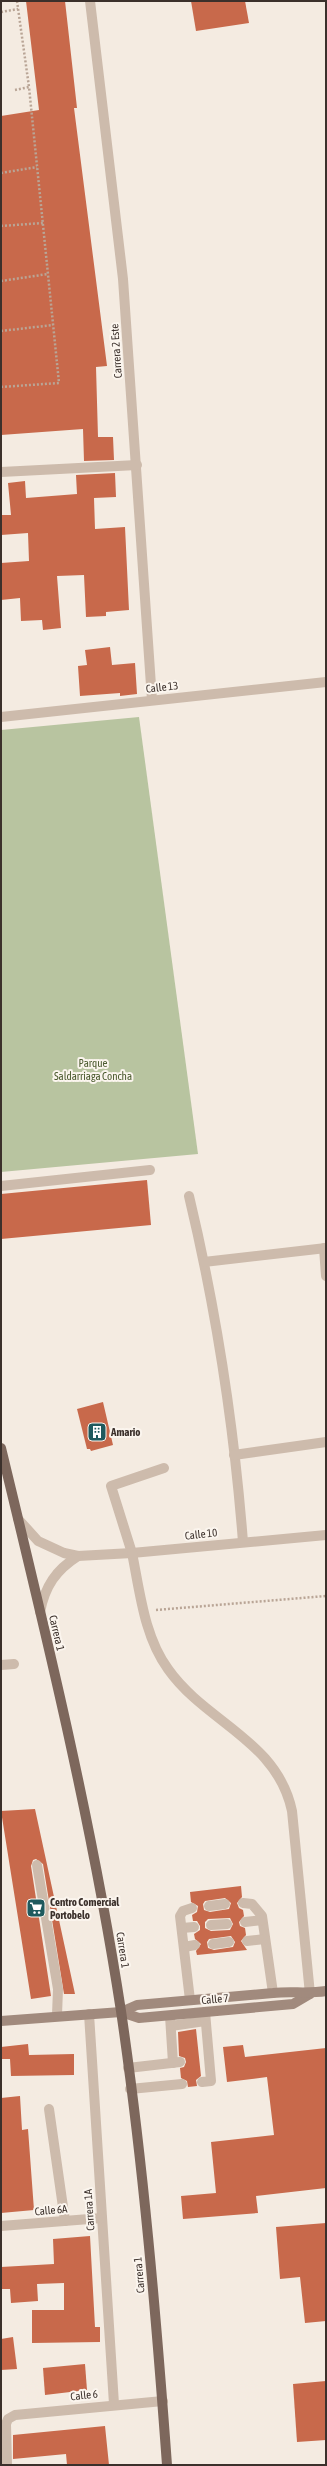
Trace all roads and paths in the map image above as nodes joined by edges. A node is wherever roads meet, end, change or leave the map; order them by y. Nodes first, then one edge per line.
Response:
1 (17, 1) edge
2 (90, 1) edge
3 (18, 9) junction
4 (1, 12) edge
5 (29, 87) junction
6 (15, 90) dead end
7 (37, 167) junction
8 (1, 173) edge
9 (43, 223) junction
10 (1, 226) edge
11 (48, 274) junction
12 (1, 281) edge
13 (53, 325) junction
14 (1, 331) edge
15 (1, 387) edge
16 (137, 465) junction
17 (1, 472) edge
18 (326, 682) edge
19 (152, 700) junction
20 (1, 717) edge
21 (150, 1170) dead end
22 (1, 1186) edge
23 (189, 1196) dead end
24 (325, 1248) edge
25 (204, 1262) junction
26 (326, 1276) edge
27 (326, 1442) edge
28 (1, 1448) edge
29 (234, 1455) junction
30 (164, 1468) dead end
31 (18, 1519) junction
32 (326, 1535) edge
33 (243, 1542) junction
34 (132, 1553) junction
35 (78, 1556) junction
36 (326, 1596) edge
37 (144, 1611) junction
38 (40, 1614) junction
39 (14, 1664) dead end
40 (1, 1665) edge
41 (37, 1865) dead end
42 (243, 1903) dead end
43 (225, 1904) dead end
44 (209, 1906) dead end
45 (192, 1908) dead end
46 (262, 1920) junction
47 (245, 1922) dead end
48 (227, 1924) dead end
49 (211, 1925) dead end
50 (194, 1927) dead end
51 (182, 1928) junction
52 (265, 1939) junction
53 (246, 1940) dead end
54 (229, 1942) dead end
55 (213, 1944) dead end
56 (196, 1945) dead end
57 (184, 1947) junction
58 (326, 1991) edge
59 (273, 1992) junction
60 (310, 1994) junction
61 (190, 2000) junction
62 (121, 2012) junction
63 (89, 2014) junction
64 (57, 2015) junction
65 (205, 2017) junction
66 (1, 2021) edge
67 (171, 2021) junction
68 (128, 2068) junction
69 (202, 2082) dead end
70 (182, 2084) dead end
71 (130, 2089) junction
72 (49, 2109) dead end
73 (102, 2218) junction
74 (65, 2221) junction
75 (1, 2226) edge
76 (162, 2401) junction
77 (114, 2404) junction
78 (3, 2446) edge
79 (6, 2465) edge
80 (167, 2465) edge

1 - 3 path
2 - 16 street, Carrera 2 Este
3 - 4 path
3 - 5 path
5 - 6 path
5 - 7 path
7 - 8 path
7 - 9 path
9 - 10 path
9 - 11 path
11 - 12 path
11 - 13 path
13 - 14 path
13 - 15 path
16 - 17 street
16 - 19 street, Carrera 2 Este
18 - 19 street, Calle 13
19 - 20 street, Calle 13
21 - 22 street
23 - 25 street
24 - 25 street
24 - 26 street
25 - 29 street
27 - 29 street
28 - 31 main road, Carrera 1
29 - 33 street
30 - 34 street
31 - 35 street
31 - 38 main road, Carrera 1
32 - 33 street, Calle 10
33 - 34 street, Calle 10
34 - 35 street, Calle 10
34 - 37 street
35 - 38 street
36 - 37 path
37 - 60 street
38 - 62 main road, Carrera 1
39 - 40 street
41 - 64 street
42 - 46 street
43 - 44 street
45 - 51 street
46 - 47 street
46 - 52 street
48 - 49 street
50 - 51 street
51 - 57 street
52 - 53 street
52 - 59 street
54 - 55 street
56 - 57 street
57 - 61 street
58 - 60 street, Calle 7
59 - 60 street, Calle 7
59 - 61 street, Calle 7
60 - 65 street, Calle 7
61 - 62 street, Calle 7
62 - 63 street, Calle 7
62 - 67 street, Calle 7
62 - 68 main road, Carrera 1
63 - 64 street, Calle 7
63 - 73 street, Carrera 1A
64 - 66 street, Calle 7
65 - 67 street, Calle 7
65 - 69 street
67 - 68 street
68 - 71 main road, Carrera 1
70 - 71 street
71 - 76 main road, Carrera 1
72 - 74 street
73 - 74 street, Calle 6A
73 - 77 street, Carrera 1A
74 - 75 street, Calle 6A
76 - 77 street, Calle 6
76 - 80 main road, Carrera 1
77 - 78 street, Calle 6
78 - 79 street

